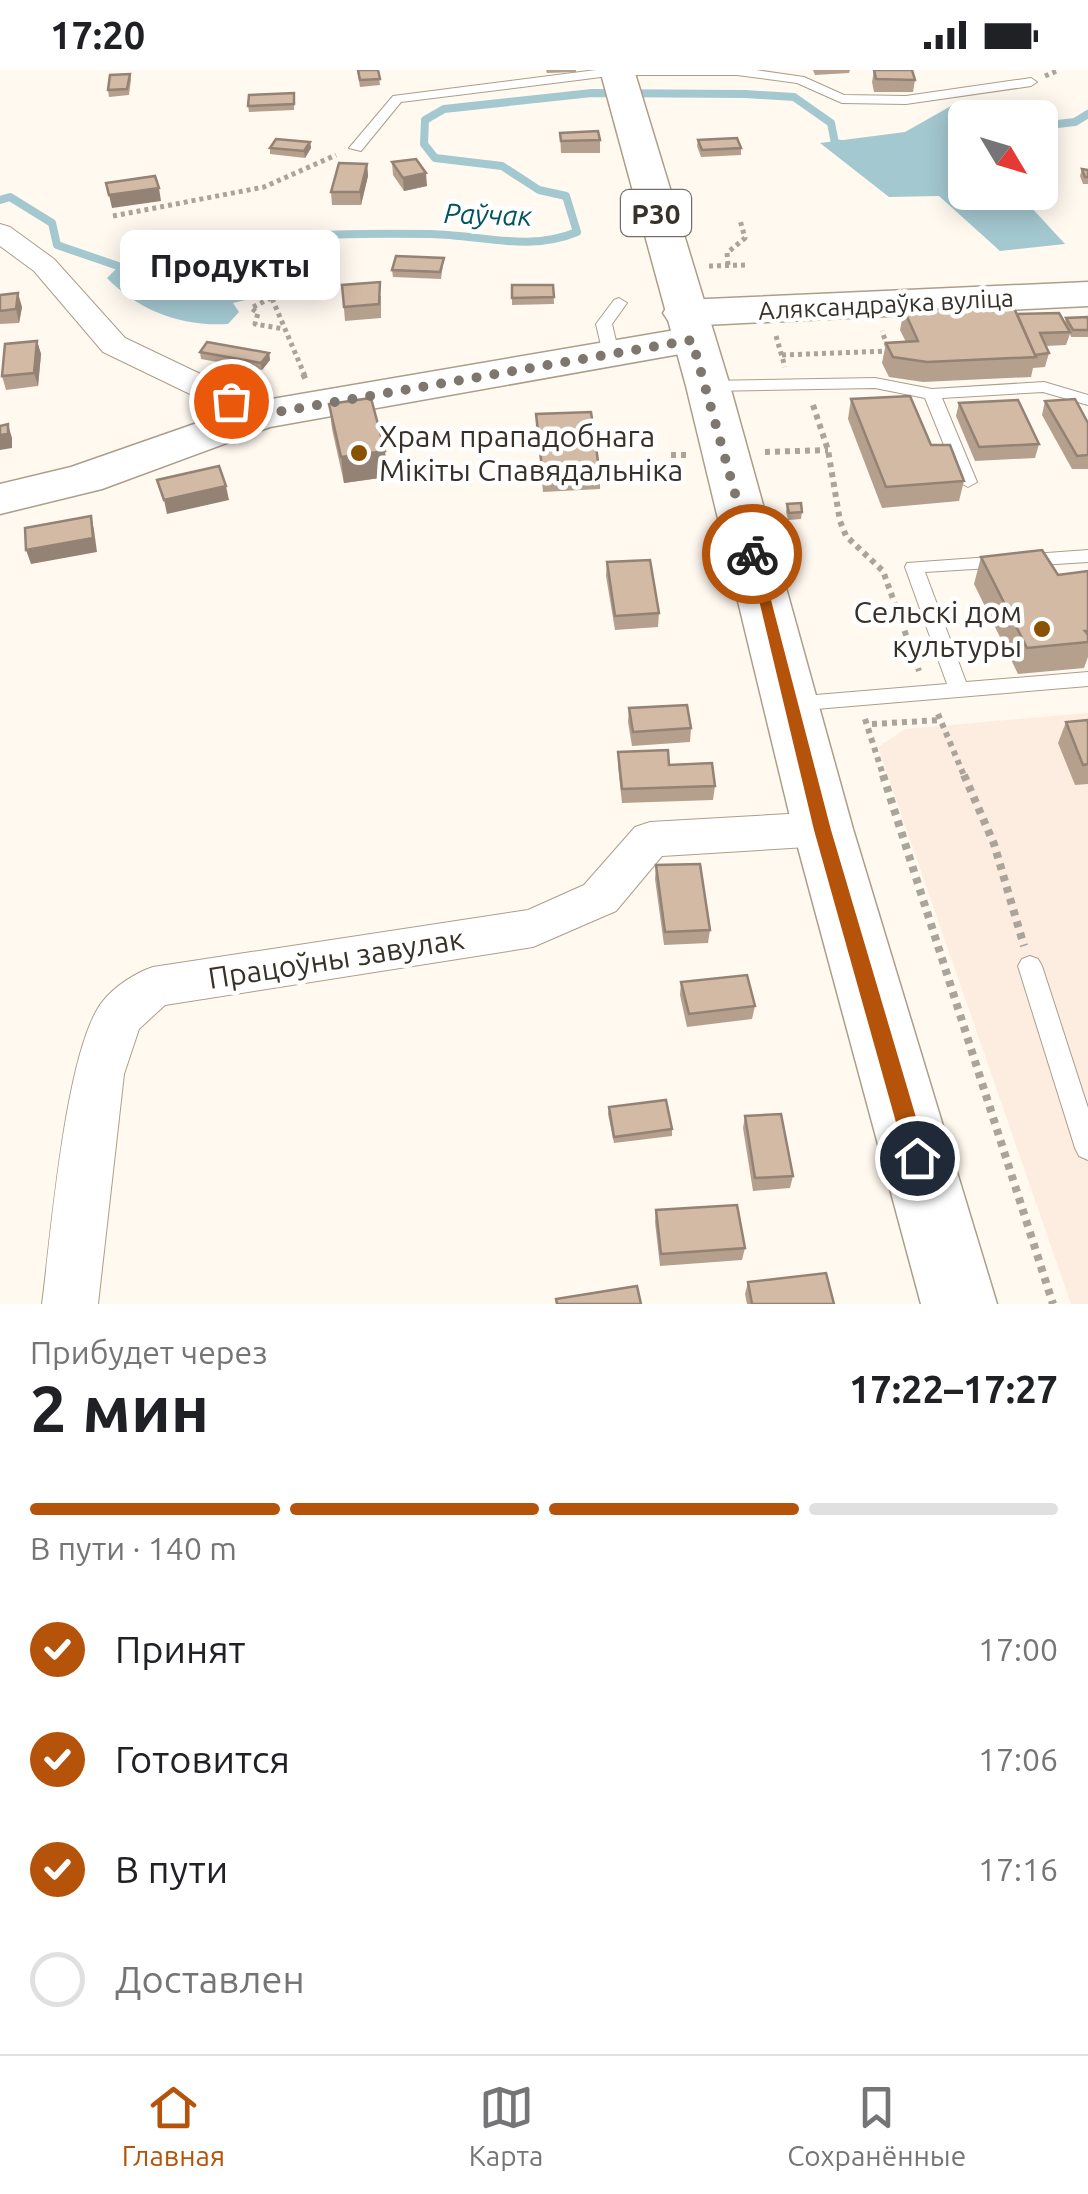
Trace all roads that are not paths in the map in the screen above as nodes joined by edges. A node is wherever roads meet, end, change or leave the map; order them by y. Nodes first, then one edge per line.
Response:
1 (1030, 82) dead end
2 (620, 84) edge
3 (356, 148) road end
4 (0, 233) edge
5 (44, 265) junction
6 (0, 269) edge
7 (1088, 294) edge
8 (619, 303) dead end
9 (695, 346) junction
10 (611, 354) junction
11 (932, 394) junction
12 (1088, 400) edge
13 (260, 415) junction
14 (968, 482) edge
15 (0, 499) edge
16 (1088, 556) edge
17 (1088, 680) edge
18 (959, 690) junction
19 (790, 704) junction
20 (822, 830) junction
21 (1030, 966) road end
22 (1088, 1148) edge
23 (70, 1304) edge
24 (959, 1304) edge

1 - 2 lane
2 - 3 lane
2 - 9 main road, Р30
4 - 5 street
5 - 6 street
5 - 13 street
7 - 9 main road, Аляксандраўка вуліца
8 - 10 lane
9 - 10 main road, Аляксандраўка вуліца
9 - 11 lane
9 - 19 main road, Р30
10 - 13 main road, Аляксандраўка вуліца
11 - 12 lane
11 - 14 lane
13 - 15 main road, Аляксандраўка вуліца
16 - 18 lane
17 - 18 lane
18 - 19 lane
19 - 20 main road, Р30
20 - 23 street, Працоўны завулак
20 - 24 main road, Р30
21 - 22 lane

